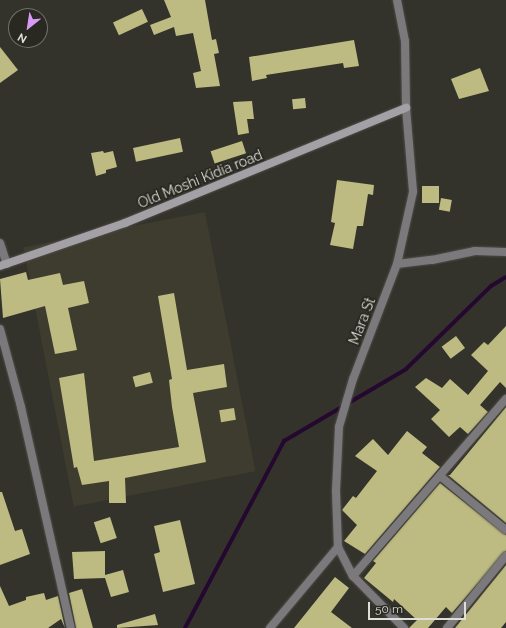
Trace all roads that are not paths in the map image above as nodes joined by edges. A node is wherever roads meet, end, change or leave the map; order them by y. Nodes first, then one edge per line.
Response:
1 (397, 0) edge
2 (406, 108) junction
3 (0, 243) edge
4 (506, 252) edge
5 (397, 264) junction
6 (3, 265) edge
7 (0, 329) edge
8 (506, 399) edge
9 (440, 476) junction
10 (506, 530) edge
11 (338, 547) junction
12 (506, 556) edge
13 (353, 576) junction
14 (71, 628) edge
15 (270, 628) edge
16 (404, 628) edge
17 (447, 628) edge

1 - 2 street, Mara St
2 - 5 street, Mara St
2 - 6 street, Old Moshi Kidia road
3 - 6 street
4 - 5 street
5 - 11 street, Mara St
7 - 14 street
8 - 9 street
9 - 10 street
9 - 13 street
11 - 13 street, Mara St
11 - 15 street
12 - 17 street
13 - 16 street, Mara St

